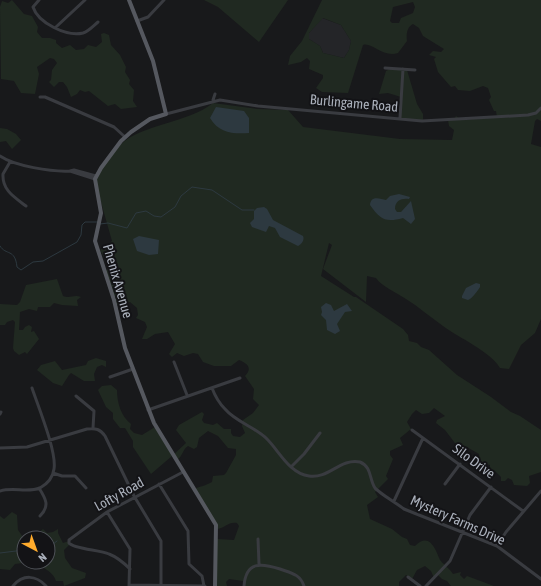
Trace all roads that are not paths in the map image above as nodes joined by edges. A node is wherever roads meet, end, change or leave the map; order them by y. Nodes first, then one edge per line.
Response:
1 (39, 0) edge
2 (85, 0) edge
3 (164, 0) edge
4 (129, 1) edge
5 (137, 21) junction
6 (98, 22) dead end
7 (56, 27) junction
8 (385, 68) dead end
9 (403, 70) junction
10 (415, 70) dead end
11 (215, 94) dead end
12 (40, 98) dead end
13 (214, 100) junction
14 (541, 108) edge
15 (166, 114) junction
16 (400, 118) junction
17 (125, 137) junction
18 (0, 156) edge
19 (10, 162) junction
20 (96, 177) junction
21 (26, 206) dead end
22 (174, 362) dead end
23 (133, 369) junction
24 (110, 376) dead end
25 (240, 378) dead end
26 (32, 388) dead end
27 (212, 388) junction
28 (187, 395) junction
29 (76, 396) dead end
30 (148, 410) junction
31 (93, 428) junction
32 (412, 430) dead end
33 (320, 433) dead end
34 (423, 438) junction
35 (48, 440) junction
36 (0, 448) edge
37 (460, 464) junction
38 (291, 467) junction
39 (183, 472) junction
40 (53, 473) junction
41 (159, 484) junction
42 (445, 484) dead end
43 (491, 487) junction
44 (39, 488) junction
45 (86, 488) dead end
46 (0, 491) edge
47 (541, 491) edge
48 (134, 496) junction
49 (394, 501) junction
50 (523, 511) junction
51 (107, 512) junction
52 (40, 516) dead end
53 (462, 533) junction
54 (258, 539) dead end
55 (497, 546) junction
56 (259, 564) junction
57 (130, 569) junction
58 (408, 577) dead end
59 (541, 579) edge
60 (161, 585) junction
61 (13, 586) edge
62 (46, 586) edge
63 (129, 586) edge
64 (204, 586) edge
65 (215, 586) edge
66 (244, 586) edge
67 (304, 586) edge
68 (420, 586) edge
69 (426, 586) edge

1 - 7 street
2 - 7 street
3 - 5 street
4 - 5 main road
5 - 15 main road
6 - 7 street
8 - 9 street
9 - 10 street
9 - 16 street
11 - 13 street
12 - 17 street
13 - 15 street, Burlingame Road
13 - 16 street, Burlingame Road
14 - 16 street, Burlingame Road
15 - 17 main road
17 - 20 main road
18 - 19 street
19 - 20 street
19 - 21 street
20 - 23 main road, Phenix Avenue
22 - 28 street
23 - 24 street
23 - 30 main road, Phenix Avenue
25 - 27 street
26 - 35 street
27 - 28 street
27 - 38 street
28 - 30 street
29 - 31 street
30 - 39 main road, Phenix Avenue
31 - 35 street
31 - 48 street
32 - 34 street, Silo Drive
33 - 38 street
34 - 37 street, Silo Drive
34 - 49 street
35 - 36 street
35 - 40 street
37 - 42 street
37 - 43 street, Silo Drive
38 - 49 street, Mystery Farms Drive
39 - 41 street, Lofty Road
39 - 65 main road, Phenix Avenue
40 - 44 street
40 - 45 street
41 - 48 street, Lofty Road
41 - 64 street
43 - 50 street, Silo Drive
43 - 53 street
44 - 46 street
44 - 52 street
47 - 50 street
48 - 51 street, Lofty Road
48 - 60 street
49 - 53 street, Mystery Farms Drive
50 - 55 street
51 - 57 street
51 - 57 street, Lofty Road
53 - 55 street, Mystery Farms Drive
53 - 69 street
54 - 56 street
55 - 59 street, Mystery Farms Drive
56 - 66 street
56 - 67 street
57 - 63 street
58 - 68 street
60 - 63 street
60 - 64 street
61 - 62 street

